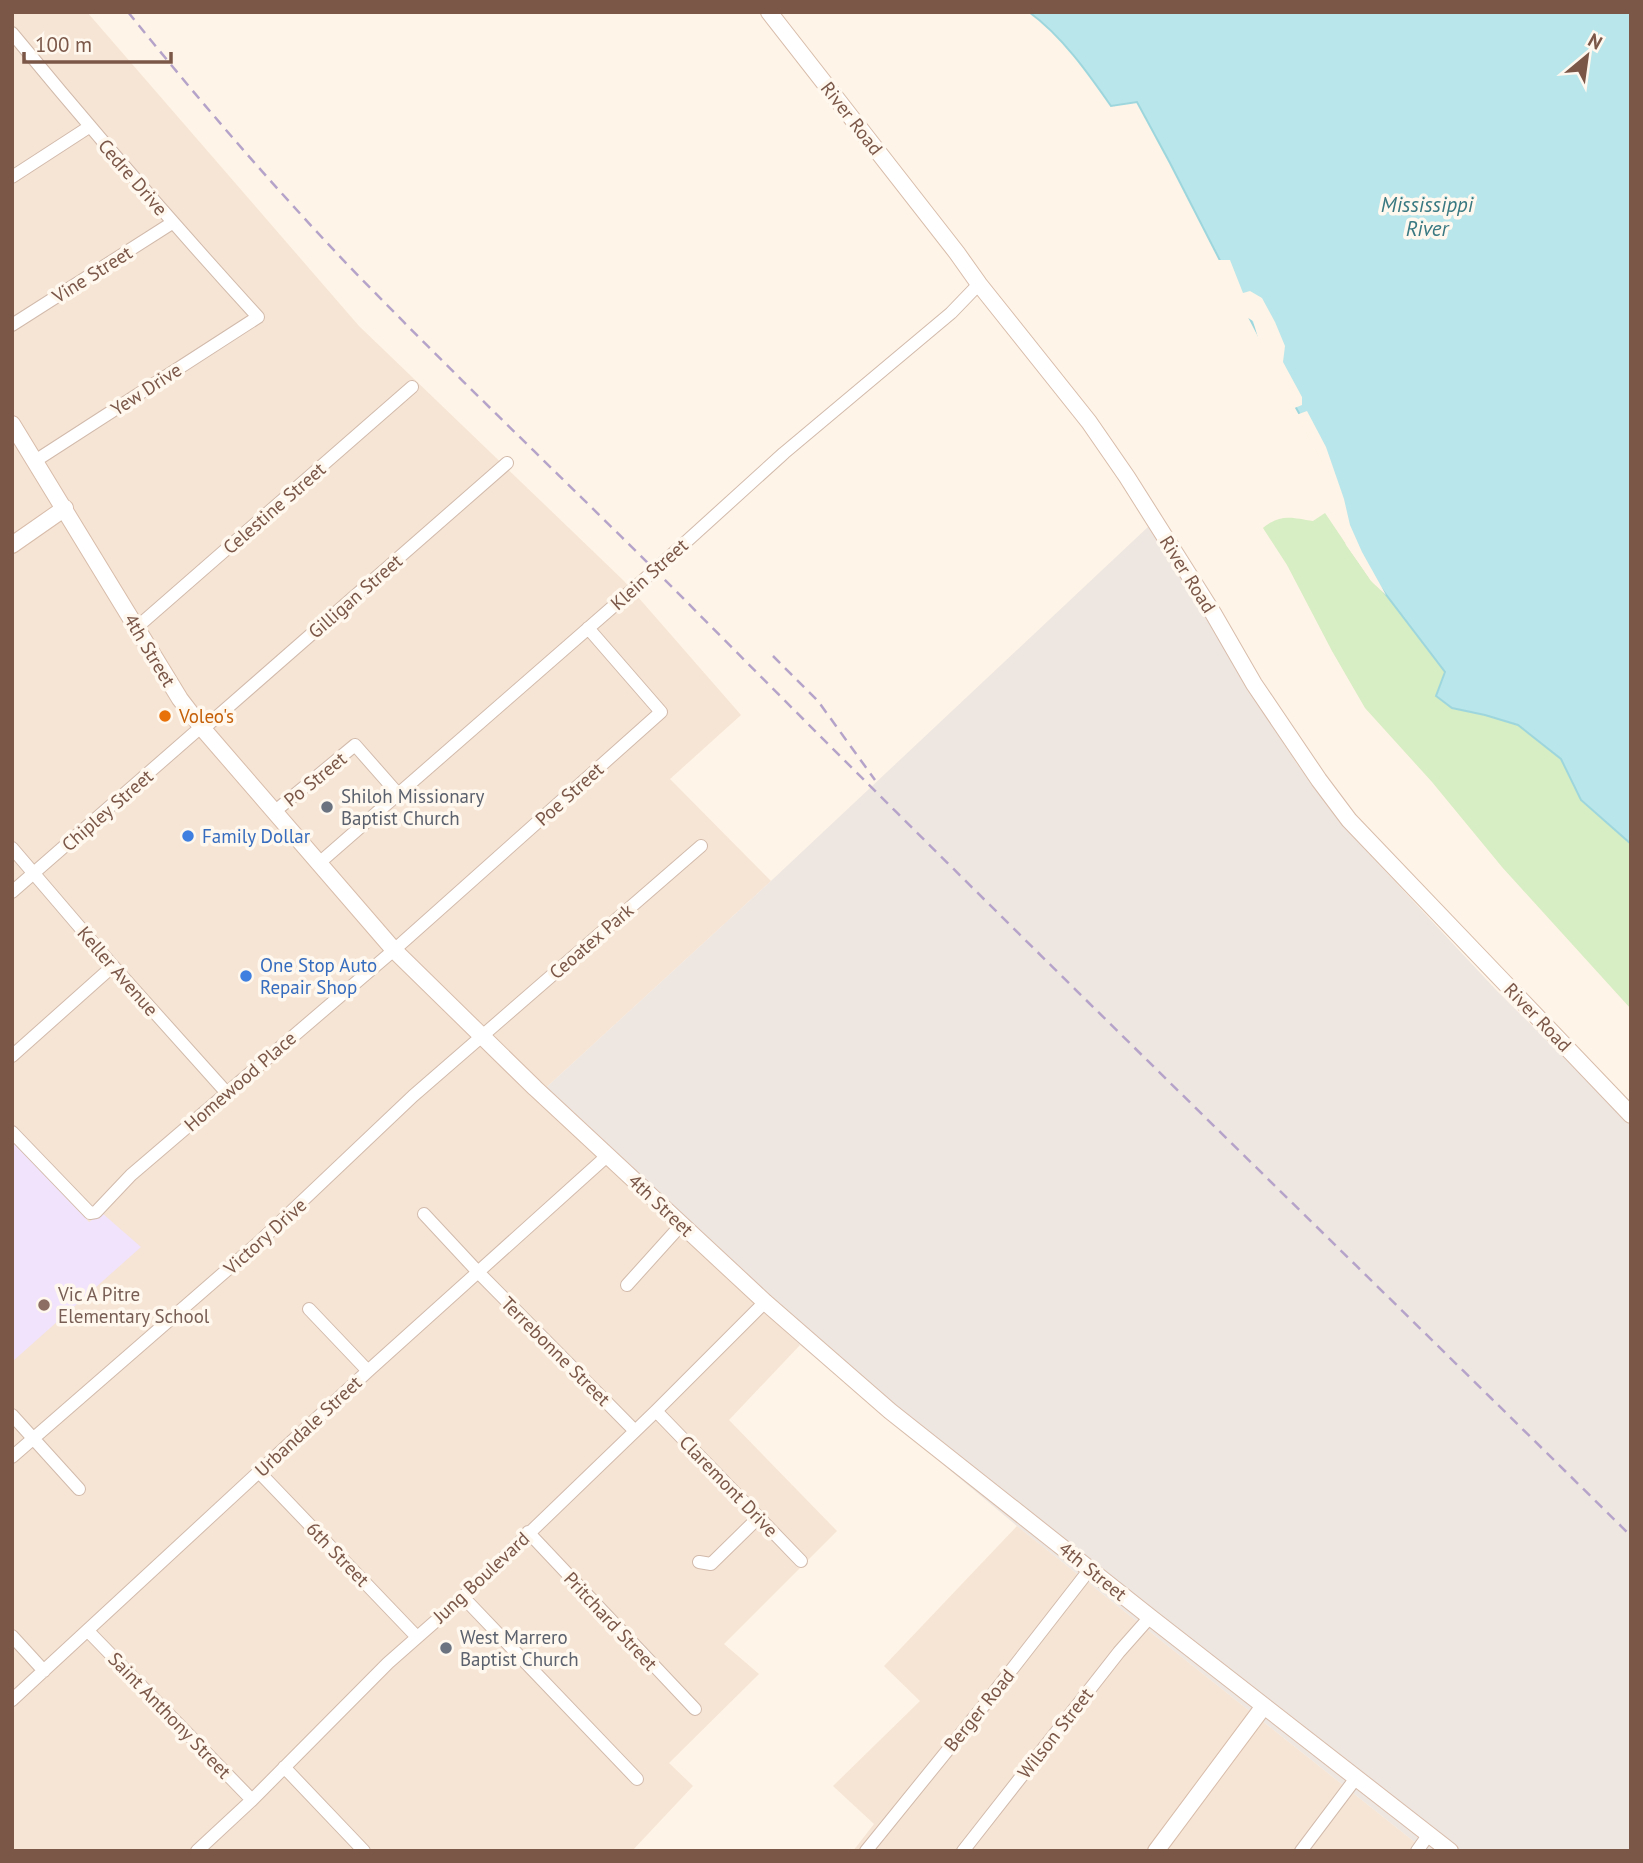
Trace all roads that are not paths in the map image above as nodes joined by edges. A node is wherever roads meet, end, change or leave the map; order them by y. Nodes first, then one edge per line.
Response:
1 (769, 12) edge
2 (12, 33) edge
3 (89, 127) junction
4 (12, 177) edge
5 (172, 223) junction
6 (979, 284) junction
7 (258, 317) joint
8 (12, 325) edge
9 (412, 387) dead end
10 (12, 424) edge
11 (35, 461) junction
12 (507, 463) dead end
13 (65, 508) junction
14 (12, 545) edge
15 (136, 628) junction
16 (588, 628) junction
17 (202, 728) junction
18 (399, 795) junction
19 (274, 812) junction
20 (701, 846) dead end
21 (12, 848) edge
22 (318, 864) junction
23 (33, 874) junction
24 (12, 892) edge
25 (394, 950) junction
26 (113, 966) junction
27 (481, 1037) junction
28 (12, 1056) edge
29 (226, 1092) junction
30 (1631, 1115) edge
31 (12, 1132) edge
32 (607, 1156) junction
33 (424, 1214) dead end
34 (682, 1224) junction
35 (478, 1272) junction
36 (627, 1285) dead end
37 (765, 1302) junction
38 (309, 1309) dead end
39 (368, 1371) junction
40 (656, 1411) junction
41 (12, 1415) edge
42 (635, 1431) junction
43 (33, 1438) junction
44 (12, 1457) edge
45 (259, 1472) junction
46 (79, 1489) dead end
47 (759, 1517) junction
48 (528, 1532) junction
49 (801, 1561) dead end
50 (699, 1562) dead end
51 (1090, 1569) junction
52 (463, 1597) junction
53 (1150, 1617) junction
54 (88, 1631) junction
55 (12, 1636) edge
56 (417, 1637) junction
57 (44, 1671) junction
58 (12, 1700) edge
59 (1264, 1706) junction
60 (695, 1709) dead end
61 (284, 1767) junction
62 (1356, 1778) junction
63 (637, 1779) dead end
64 (251, 1800) junction
65 (1429, 1834) junction
66 (197, 1851) edge
67 (364, 1851) edge
68 (866, 1851) edge
69 (963, 1851) edge
70 (1156, 1851) edge
71 (1301, 1851) edge
72 (1417, 1851) edge
73 (1450, 1851) edge

1 - 6 main road, River Road
2 - 3 street, Cedre Drive
3 - 4 street
3 - 5 street, Cedre Drive
5 - 7 street, Cedre Drive
5 - 8 street, Vine Street
6 - 16 street, Klein Street
6 - 30 main road, River Road
7 - 11 street, Yew Drive
9 - 15 street, Celestine Street
10 - 11 main road, 4th Street
11 - 13 main road, 4th Street
12 - 17 street, Gilligan Street
13 - 14 main road
13 - 15 main road, 4th Street
15 - 17 main road, 4th Street
16 - 18 street, Klein Street
16 - 25 street, Poe Street
17 - 19 main road, 4th Street
17 - 23 street, Chipley Street
18 - 19 street, Po Street
18 - 22 street, Klein Street
19 - 22 main road, 4th Street
20 - 27 street, Ceoatex Park
21 - 23 street, Keller Avenue
22 - 25 main road, 4th Street
23 - 24 street, Chipley Street
23 - 26 street, Keller Avenue
25 - 27 main road, 4th Street
25 - 29 street, Homewood Place
26 - 28 street
26 - 29 street, Keller Avenue
27 - 32 main road, 4th Street
27 - 43 street, Victory Drive
29 - 31 street, Homewood Place
32 - 34 main road, 4th Street
32 - 35 street, Urbandale Street
33 - 35 street, Terrebonne Street
34 - 36 street
34 - 37 main road, 4th Street
35 - 39 street, Urbandale Street
35 - 42 street, Terrebonne Street
37 - 40 street, Jung Boulevard
37 - 51 main road, 4th Street
38 - 39 street
39 - 45 street, Urbandale Street
40 - 42 street, Jung Boulevard
40 - 47 street, Claremont Drive
41 - 43 street
42 - 48 street, Jung Boulevard
43 - 44 street, Victory Drive
43 - 46 street
45 - 54 street, Urbandale Street
45 - 56 street, 6th Street
47 - 49 street, Claremont Drive
47 - 50 street
48 - 52 street, Jung Boulevard
48 - 60 street, Pritchard Street
51 - 53 main road, 4th Street
51 - 68 street, Berger Road
52 - 56 street, Jung Boulevard
52 - 63 street
53 - 59 main road, 4th Street
53 - 69 street, Wilson Street
54 - 57 street, Urbandale Street
54 - 64 street, Saint Anthony Street
55 - 57 street
56 - 61 street, Jung Boulevard
57 - 58 street, Urbandale Street
59 - 62 main road, 4th Street
59 - 70 main road
61 - 64 street, Jung Boulevard
61 - 67 street
62 - 65 main road, 4th Street
62 - 71 street
64 - 66 street, Jung Boulevard
65 - 72 street
65 - 73 main road, 4th Street

